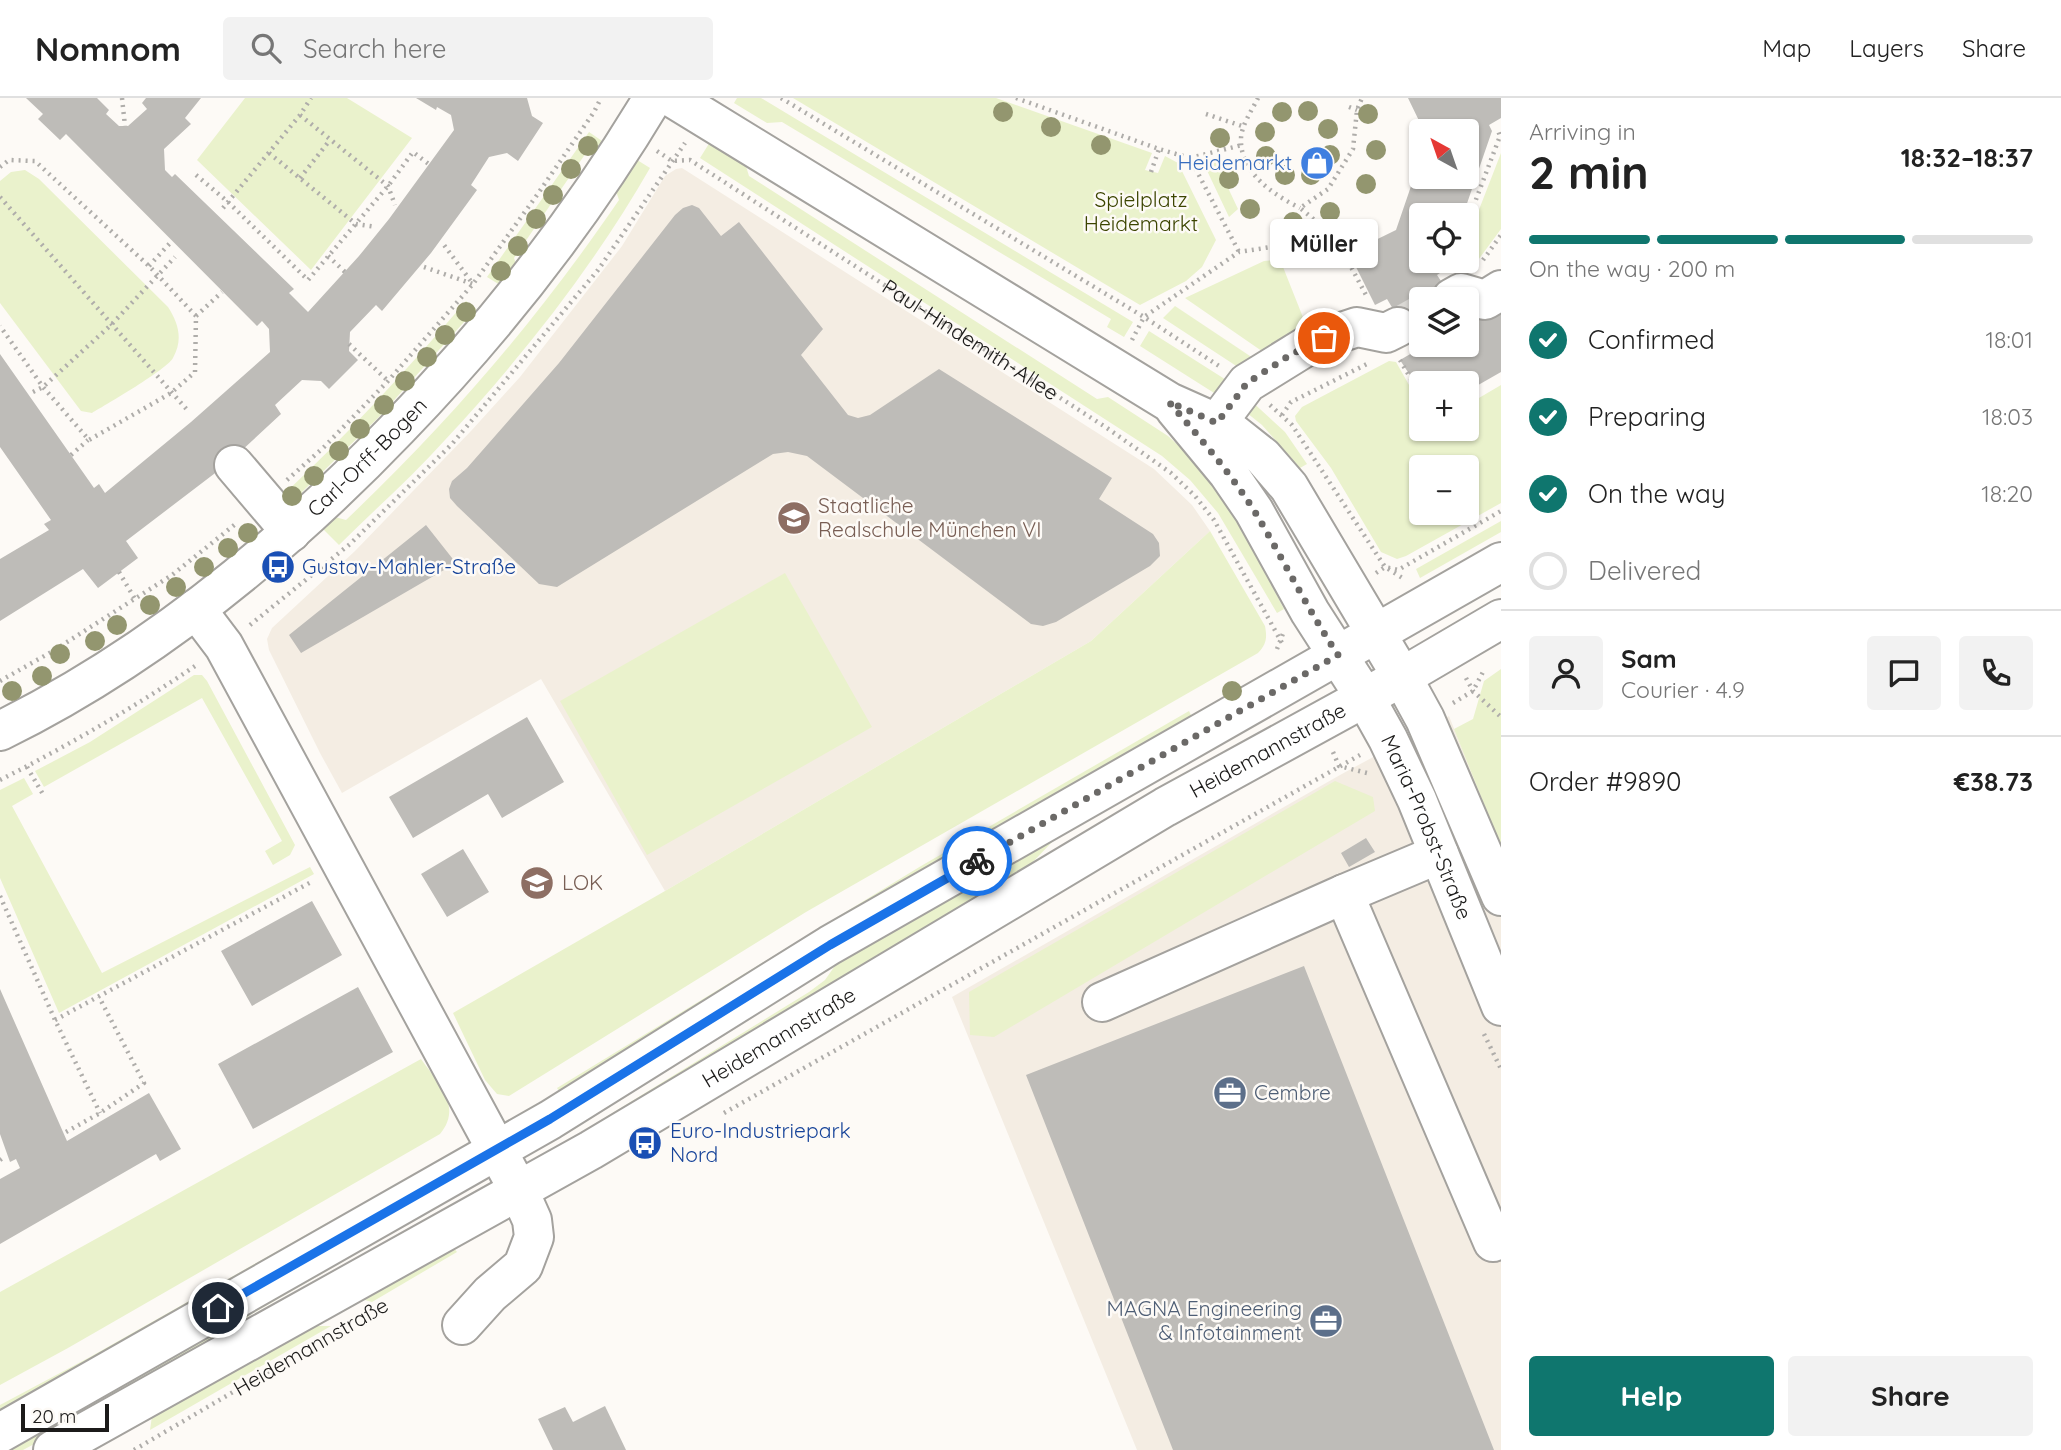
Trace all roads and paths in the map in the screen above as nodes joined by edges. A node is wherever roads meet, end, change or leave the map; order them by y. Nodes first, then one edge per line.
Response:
1 (122, 98) edge
2 (312, 98) edge
3 (601, 98) edge
4 (653, 98) edge
5 (673, 98) edge
6 (1016, 98) edge
7 (1258, 98) edge
8 (1362, 98) edge
9 (1349, 107) dead end
10 (1357, 110) junction
11 (594, 112) junction
12 (1206, 114) dead end
13 (300, 115) junction
14 (125, 125) dead end
15 (1245, 127) junction
16 (1497, 128) dead end
17 (631, 135) junction
18 (330, 140) junction
19 (1242, 145) junction
20 (1498, 145) edge
21 (1159, 149) junction
22 (269, 153) junction
23 (1190, 158) junction
24 (430, 166) dead end
25 (0, 167) edge
26 (1151, 172) dead end
27 (196, 175) dead end
28 (300, 178) junction
29 (388, 186) junction
30 (0, 197) edge
31 (228, 202) junction
32 (1475, 203) edge
33 (395, 205) dead end
34 (223, 208) dead end
35 (1300, 208) junction
36 (356, 224) junction
37 (376, 226) dead end
38 (1335, 237) junction
39 (171, 242) dead end
40 (444, 245) dead end
41 (1239, 252) junction
42 (328, 256) junction
43 (175, 257) dead end
44 (149, 267) junction
45 (424, 267) dead end
46 (345, 272) dead end
47 (158, 275) junction
48 (473, 284) junction
49 (1501, 290) edge
50 (222, 292) dead end
51 (1479, 298) edge
52 (196, 316) junction
53 (111, 325) junction
54 (0, 326) edge
55 (1393, 337) junction
56 (349, 344) dead end
57 (1118, 369) junction
58 (1409, 371) edge
59 (388, 381) junction
60 (43, 387) junction
61 (33, 392) dead end
62 (172, 393) junction
63 (1169, 402) junction
64 (189, 412) dead end
65 (1282, 415) dead end
66 (1217, 423) junction
67 (89, 440) junction
68 (71, 455) dead end
69 (234, 466) dead end
70 (265, 501) junction
71 (291, 532) junction
72 (1501, 562) edge
73 (119, 572) dead end
74 (135, 598) junction
75 (196, 609) junction
76 (1501, 620) edge
77 (1377, 633) junction
78 (1281, 641) dead end
79 (1338, 655) junction
80 (1485, 667) dead end
81 (0, 673) edge
82 (1402, 677) junction
83 (2, 680) edge
84 (1473, 691) junction
85 (1364, 696) junction
86 (1501, 717) edge
87 (1425, 719) junction
88 (0, 731) edge
89 (1388, 739) junction
90 (27, 766) dead end
91 (44, 796) dead end
92 (1439, 854) junction
93 (343, 866) junction
94 (1344, 894) junction
95 (0, 896) edge
96 (1501, 896) edge
97 (99, 997) junction
98 (1102, 1002) dead end
99 (1501, 1006) edge
100 (55, 1020) junction
101 (100, 1113) junction
102 (712, 1120) dead end
103 (66, 1132) dead end
104 (496, 1150) junction
105 (519, 1191) junction
106 (1498, 1247) edge
107 (462, 1325) dead end
108 (276, 1368) dead end
109 (0, 1433) edge
110 (53, 1450) edge
111 (134, 1450) edge

1 - 14 path
2 - 13 path
3 - 11 path, Carl-Orff-Bogen
4 - 17 street, Carl-Orff-Bogen
5 - 57 street
6 - 21 path
7 - 15 path
8 - 10 path
9 - 10 path
10 - 35 path
11 - 17 path, Paul-Hindemith-Allee
11 - 48 path, Carl-Orff-Bogen
12 - 15 path
13 - 18 path
13 - 22 path
15 - 19 path
16 - 20 path
17 - 71 street, Carl-Orff-Bogen
17 - 78 path, Paul-Hindemith-Allee
18 - 28 path
18 - 29 path
19 - 23 path
19 - 35 path
20 - 32 path
21 - 23 path
21 - 26 path
22 - 28 path
22 - 31 path
23 - 41 path
24 - 29 path
25 - 44 path
27 - 31 path
28 - 36 path
29 - 33 path
29 - 36 path
30 - 53 path
31 - 34 path
31 - 42 path
35 - 38 path
36 - 37 path
36 - 42 path
38 - 41 path
38 - 55 path
39 - 44 path
40 - 48 path
41 - 57 path
42 - 46 path
43 - 47 path
44 - 47 path
45 - 48 path
47 - 52 path
47 - 53 path
48 - 59 path, Carl-Orff-Bogen
49 - 51 street
50 - 52 path
52 - 62 path
53 - 60 path
53 - 62 path
54 - 60 path
55 - 58 path
55 - 65 path
55 - 66 street
56 - 59 path
57 - 63 street
59 - 70 path, Carl-Orff-Bogen
60 - 61 path
60 - 67 path
62 - 64 path
62 - 67 path
63 - 66 street
63 - 79 street
66 - 77 street
67 - 68 path
69 - 70 street
70 - 71 street
70 - 74 path, Carl-Orff-Bogen
71 - 75 street, Carl-Orff-Bogen
72 - 77 street
73 - 74 path
74 - 83 path, Carl-Orff-Bogen
75 - 88 street, Carl-Orff-Bogen
75 - 93 street
76 - 82 street, Heidemannstraße
77 - 79 street
77 - 82 street
79 - 85 street, Maria-Probst-Straße
79 - 104 street
80 - 84 path
81 - 83 path
82 - 85 street, Heidemannstraße
82 - 87 street, Maria-Probst-Straße
84 - 86 path
84 - 87 path
85 - 89 street, Maria-Probst-Straße
85 - 105 street, Heidemannstraße
87 - 96 street, Maria-Probst-Straße
89 - 92 street, Maria-Probst-Straße
89 - 102 path, Heidemannstraße
90 - 91 path
92 - 94 street
92 - 99 street, Maria-Probst-Straße
93 - 97 path
93 - 104 street
94 - 98 street
94 - 106 street
95 - 100 path
97 - 100 path
97 - 101 path
100 - 101 path
101 - 103 path
104 - 105 street
104 - 109 street
105 - 107 street
105 - 110 street, Heidemannstraße
108 - 111 path, Heidemannstraße

